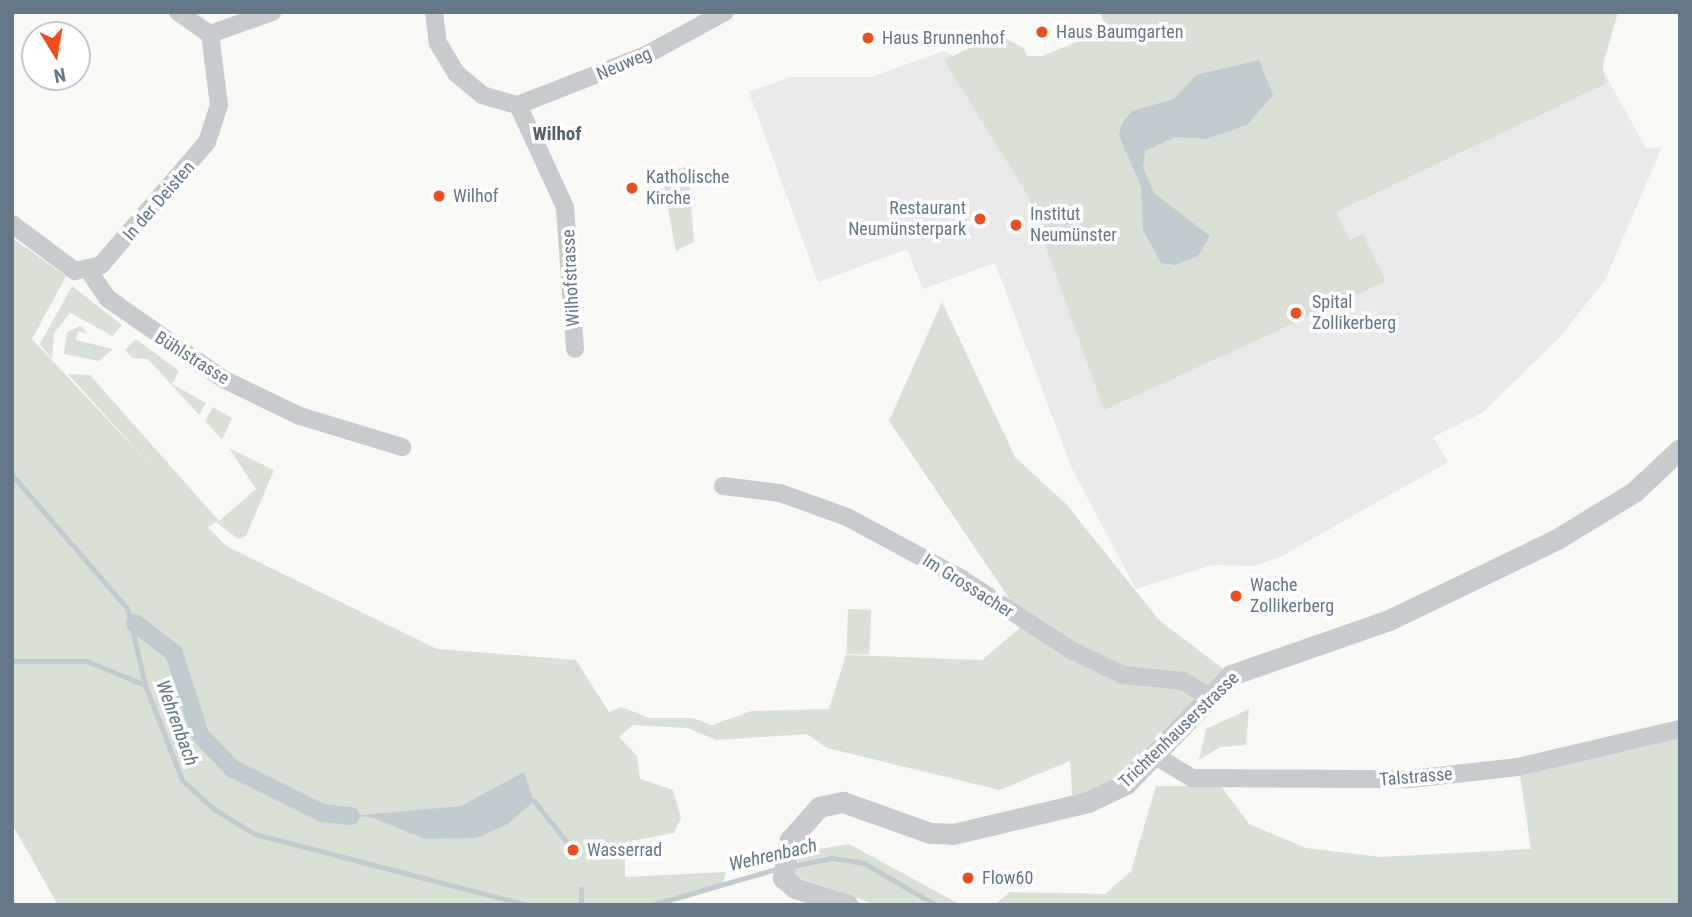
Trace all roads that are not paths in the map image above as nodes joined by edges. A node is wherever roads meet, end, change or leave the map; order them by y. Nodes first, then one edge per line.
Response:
1 (178, 12) edge
2 (272, 12) edge
3 (435, 12) edge
4 (725, 12) edge
5 (210, 34) junction
6 (518, 105) junction
7 (12, 224) edge
8 (89, 271) junction
9 (575, 349) dead end
10 (402, 447) dead end
11 (1680, 449) edge
12 (723, 486) dead end
13 (1208, 696) junction
14 (1680, 729) edge
15 (1154, 755) junction
16 (848, 905) edge

1 - 5 street
2 - 5 street
3 - 6 street
4 - 6 street, Neuweg
5 - 8 street, In der Deisten
6 - 9 street, Wilhofstrasse
7 - 8 street
8 - 10 street, Bühlstrasse
11 - 13 street, Trichtenhauserstrasse
12 - 13 street, Im Grossacher
13 - 15 street, Trichtenhauserstrasse
14 - 15 street, Talstrasse
15 - 16 street, Trichtenhauserstrasse

